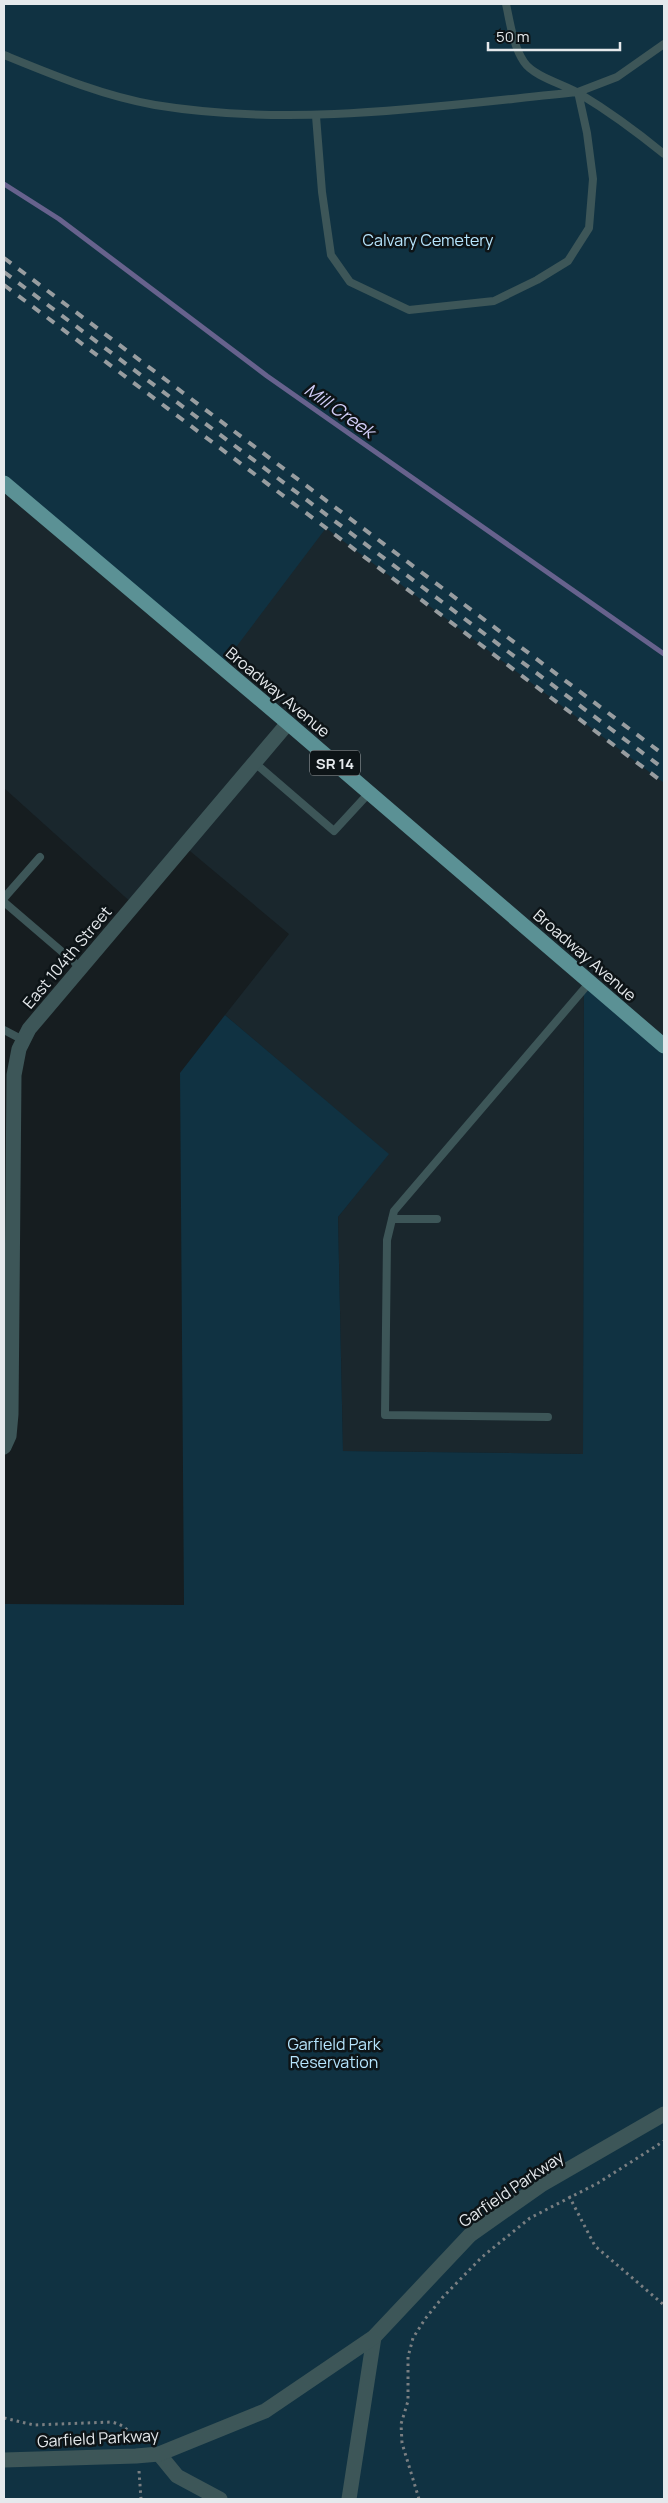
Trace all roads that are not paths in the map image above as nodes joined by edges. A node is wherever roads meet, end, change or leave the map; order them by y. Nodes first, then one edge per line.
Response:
1 (506, 4) edge
2 (664, 44) edge
3 (4, 56) edge
4 (578, 92) junction
5 (316, 116) junction
6 (664, 154) edge
7 (4, 483) edge
8 (288, 723) junction
9 (254, 763) junction
10 (369, 793) junction
11 (40, 858) dead end
12 (4, 898) edge
13 (4, 902) edge
14 (81, 968) junction
15 (590, 982) junction
16 (4, 1030) edge
17 (23, 1040) junction
18 (664, 1046) edge
19 (392, 1219) junction
20 (437, 1219) dead end
21 (548, 1417) dead end
22 (4, 1447) edge
23 (664, 2114) edge
24 (374, 2338) junction
25 (159, 2454) junction
26 (4, 2460) edge
27 (220, 2499) edge
28 (349, 2499) edge

1 - 4 lane
2 - 4 lane
3 - 5 lane
4 - 5 lane
4 - 5 lane
4 - 6 lane
7 - 8 main road, Broadway Avenue / SR 14
8 - 9 street, East 104th Street
8 - 10 main road, Broadway Avenue / SR 14
9 - 10 lane
9 - 14 street, East 104th Street
10 - 15 main road, Broadway Avenue / SR 14
11 - 12 lane
13 - 14 lane
14 - 17 street, East 104th Street
15 - 18 main road, Broadway Avenue / SR 14
15 - 19 lane
16 - 17 lane
17 - 22 street, East 104th Street
19 - 20 lane
19 - 21 lane
23 - 24 street, Garfield Parkway
24 - 25 street, Garfield Parkway
24 - 28 street
25 - 26 street, Garfield Parkway
25 - 27 street

